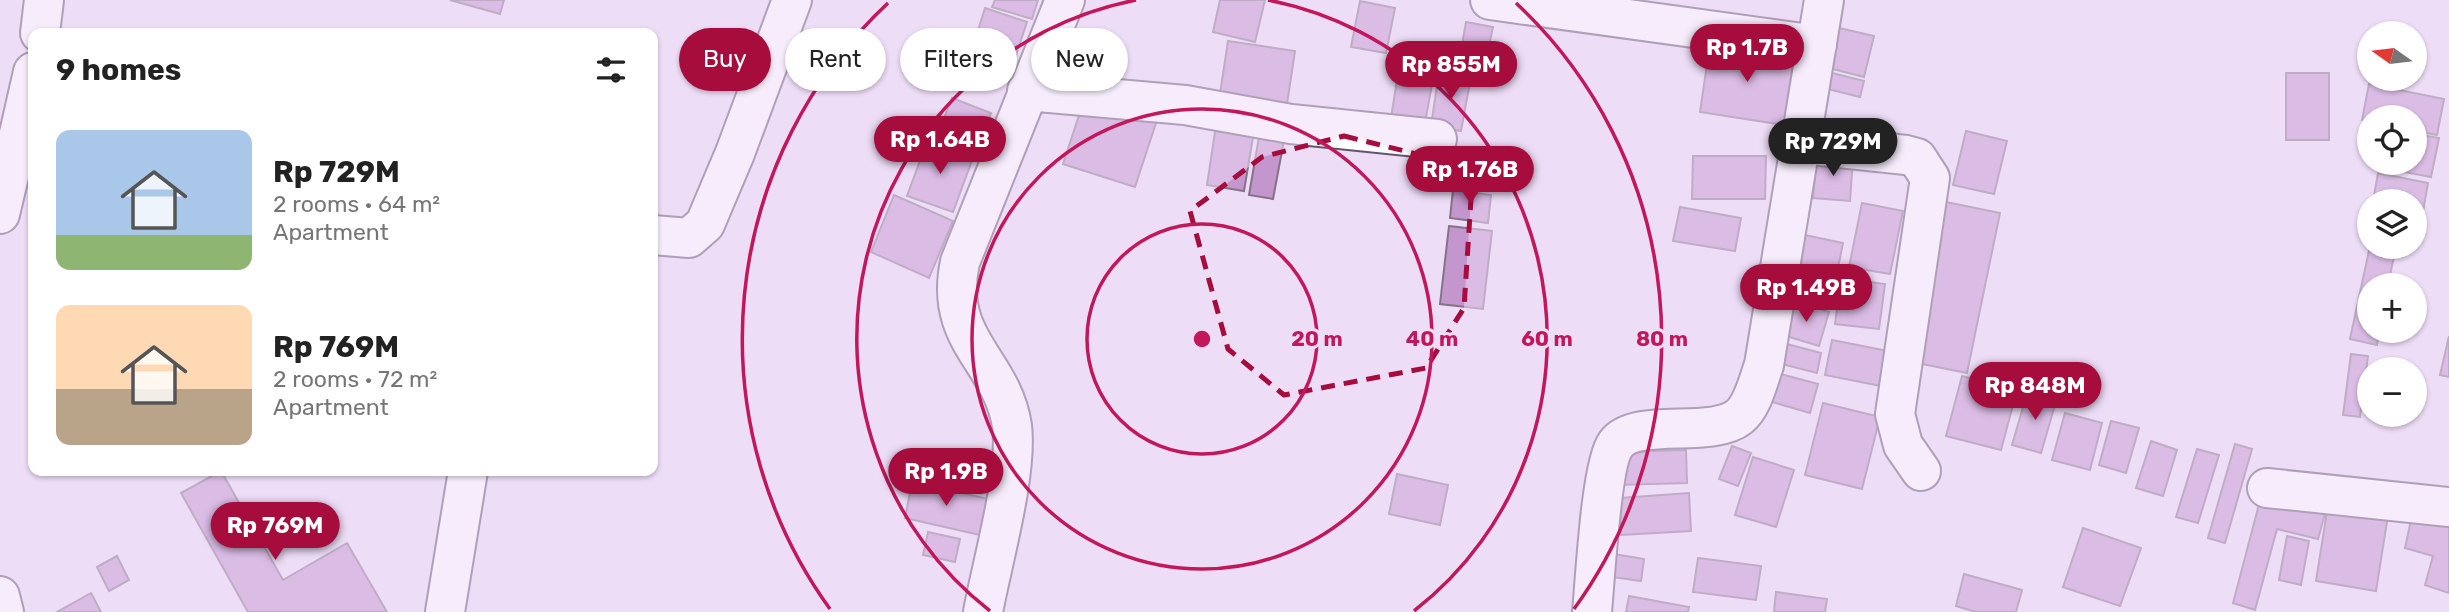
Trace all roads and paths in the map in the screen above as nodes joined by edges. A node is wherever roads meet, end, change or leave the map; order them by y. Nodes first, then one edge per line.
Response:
1 (44, 0) edge
2 (792, 0) edge
3 (1065, 0) edge
4 (1490, 0) edge
5 (1824, 0) edge
6 (41, 28) edge
7 (1817, 45) junction
8 (1027, 91) junction
9 (27, 126) edge
10 (1437, 139) dead end
11 (1802, 144) junction
12 (0, 214) edge
13 (658, 235) edge
14 (1921, 471) dead end
15 (467, 476) edge
16 (2267, 488) dead end
17 (2449, 508) edge
18 (0, 596) edge
19 (4, 612) edge
20 (445, 612) edge
21 (983, 612) edge
22 (1592, 612) edge

1 - 6 street
2 - 13 street
3 - 8 street
4 - 7 street
5 - 7 street
7 - 11 street
8 - 10 street
8 - 21 street
9 - 12 street
11 - 14 street
11 - 22 street
15 - 20 street
16 - 17 street
18 - 19 street

